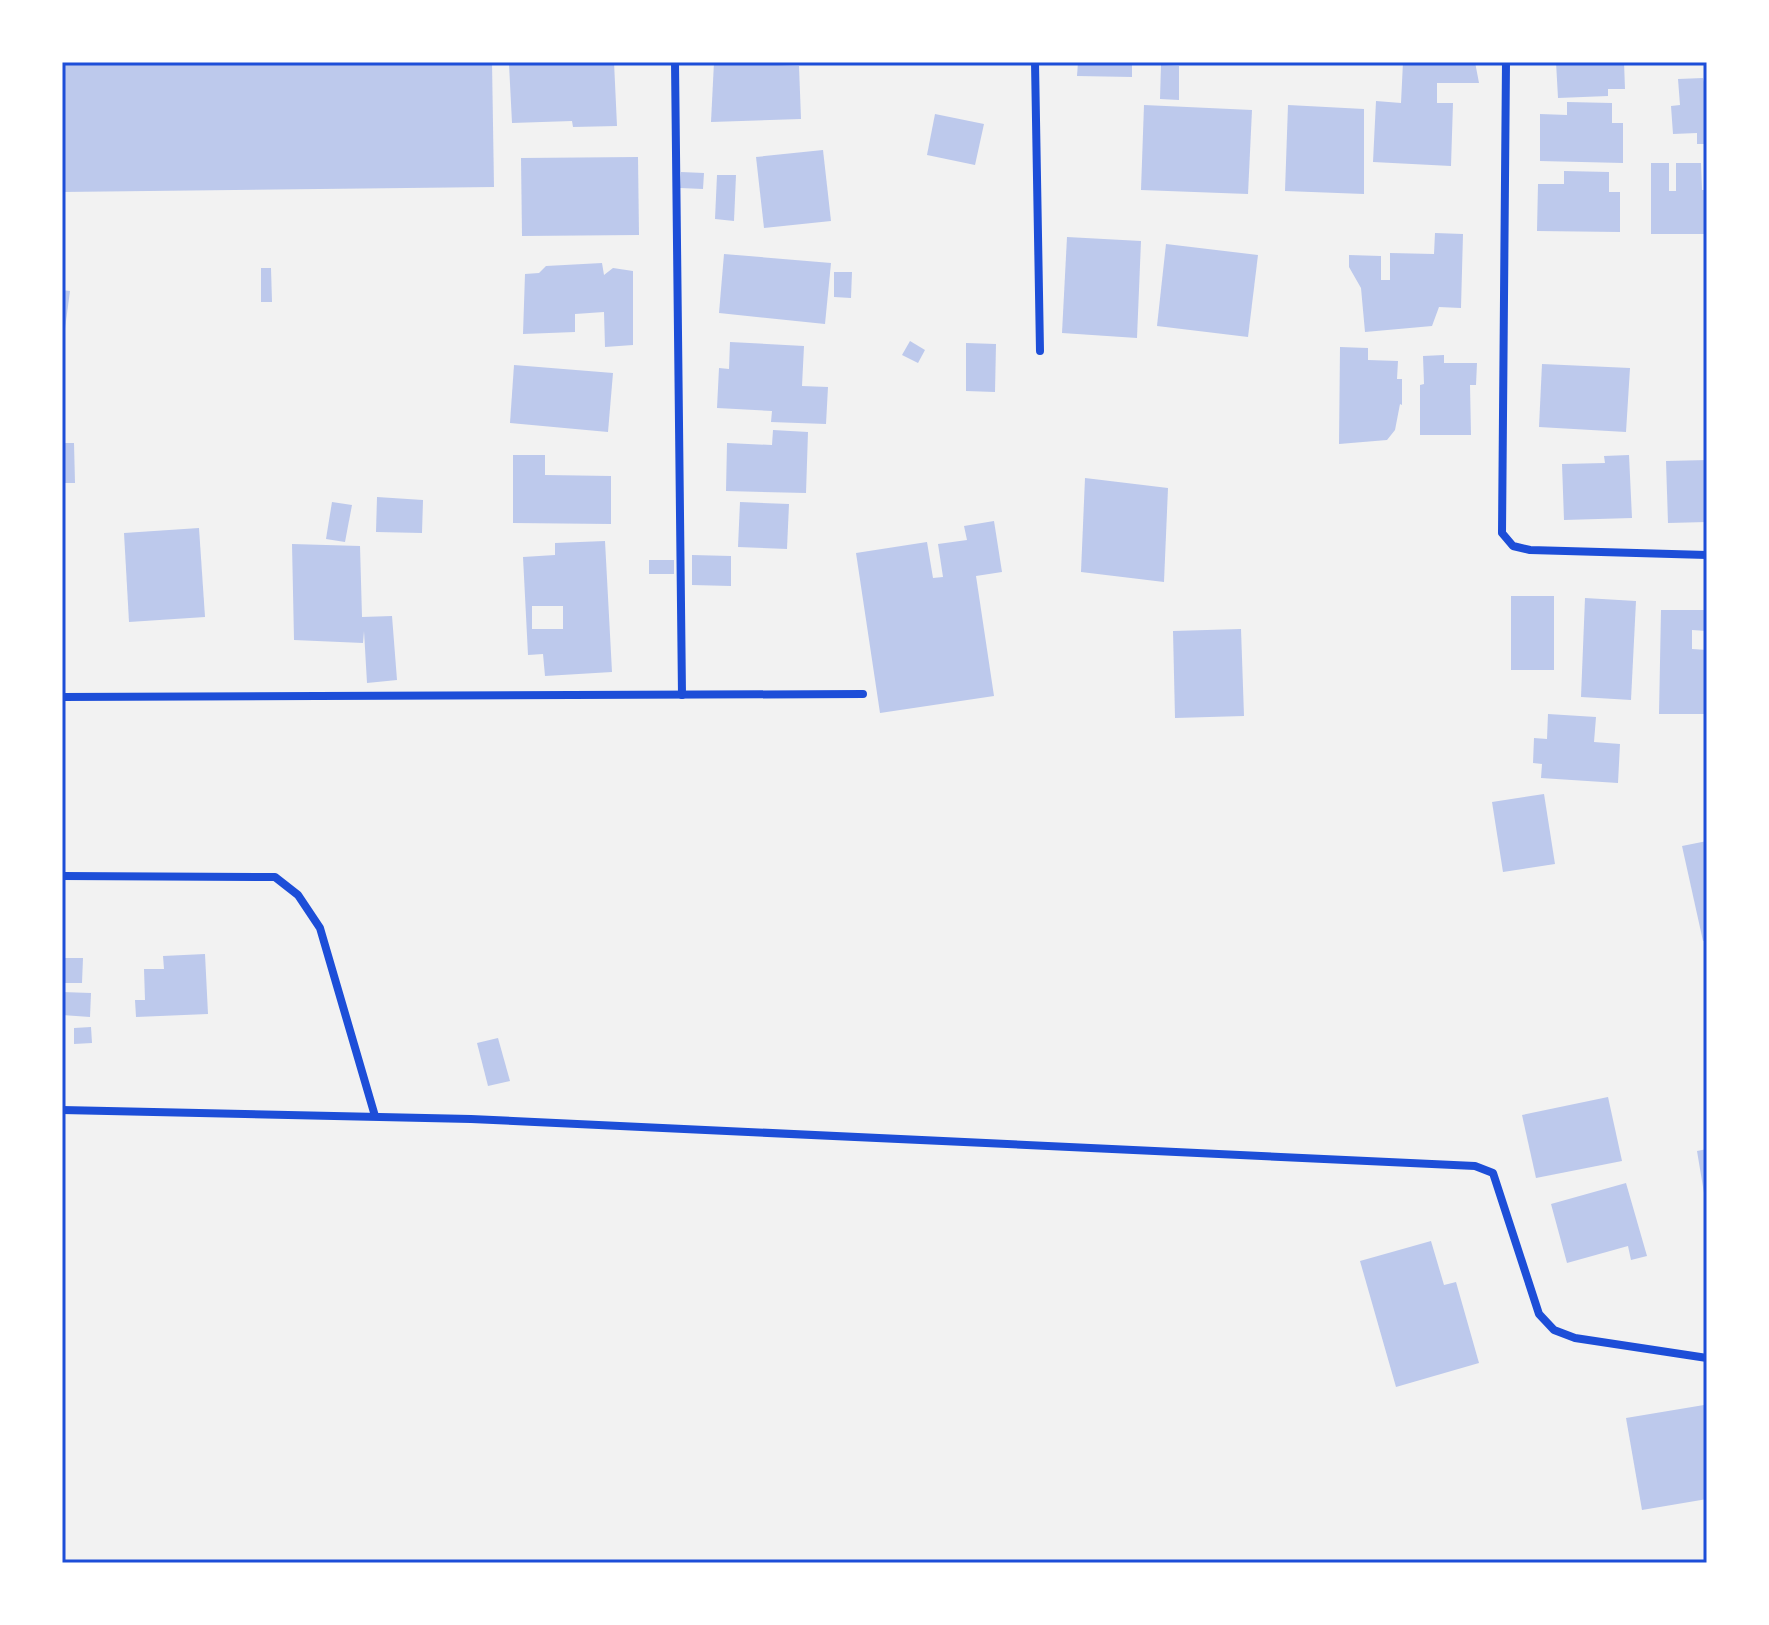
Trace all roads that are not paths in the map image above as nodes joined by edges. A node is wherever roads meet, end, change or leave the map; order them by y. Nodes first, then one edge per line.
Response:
1 (675, 62) edge
2 (1035, 62) edge
3 (1506, 62) edge
4 (1040, 351) dead end
5 (1707, 555) edge
6 (863, 694) dead end
7 (682, 695) junction
8 (62, 697) edge
9 (62, 876) edge
10 (62, 1110) edge
11 (375, 1116) junction
12 (1707, 1358) edge

1 - 7 street
2 - 4 street
3 - 5 street
6 - 7 street
7 - 8 street
9 - 11 street
10 - 11 street
11 - 12 street

